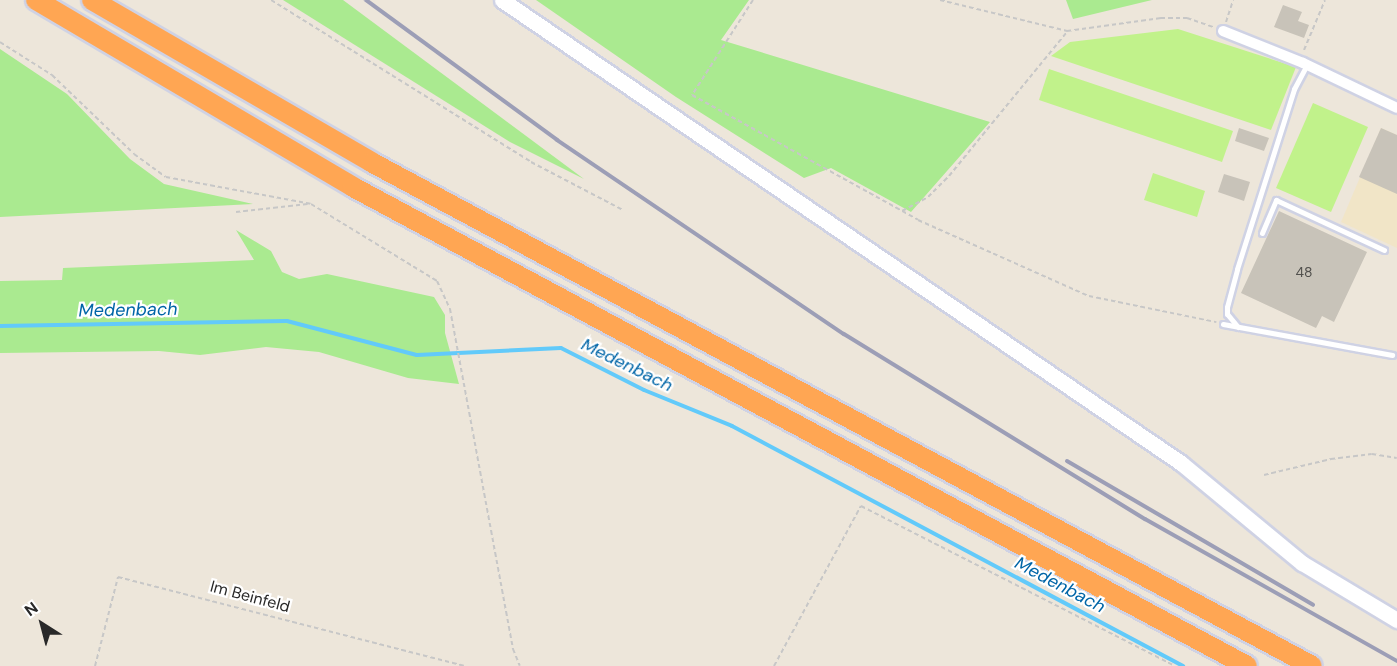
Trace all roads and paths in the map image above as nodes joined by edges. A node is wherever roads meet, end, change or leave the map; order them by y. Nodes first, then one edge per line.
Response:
1 (36, 0) edge
2 (92, 0) edge
3 (271, 0) edge
4 (502, 0) edge
5 (753, 0) edge
6 (940, 0) edge
7 (1233, 0) edge
8 (1325, 0) edge
9 (1067, 31) junction
10 (1223, 31) junction
11 (0, 42) edge
12 (1303, 63) junction
13 (1397, 108) edge
14 (311, 204) junction
15 (623, 210) dead end
16 (902, 211) junction
17 (236, 212) dead end
18 (1262, 233) dead end
19 (1384, 250) dead end
20 (1223, 324) joint
21 (1238, 327) junction
22 (1392, 355) dead end
23 (1397, 458) edge
24 (1264, 475) dead end
25 (1397, 620) edge
26 (95, 666) edge
27 (464, 666) edge
28 (520, 666) edge
29 (774, 666) edge
30 (1175, 666) edge
31 (1247, 666) edge
32 (1312, 666) edge

1 - 31 highway
2 - 32 highway
3 - 15 path
4 - 25 main road
5 - 16 path
6 - 9 path
7 - 10 path
8 - 12 path
9 - 10 path
9 - 16 path
10 - 12 street
11 - 14 path
12 - 13 street
12 - 21 lane
14 - 17 path
14 - 28 path
16 - 20 path
18 - 19 lane
20 - 21 lane
21 - 22 lane
23 - 24 path
26 - 27 path, Im Beinfeld
29 - 30 path

